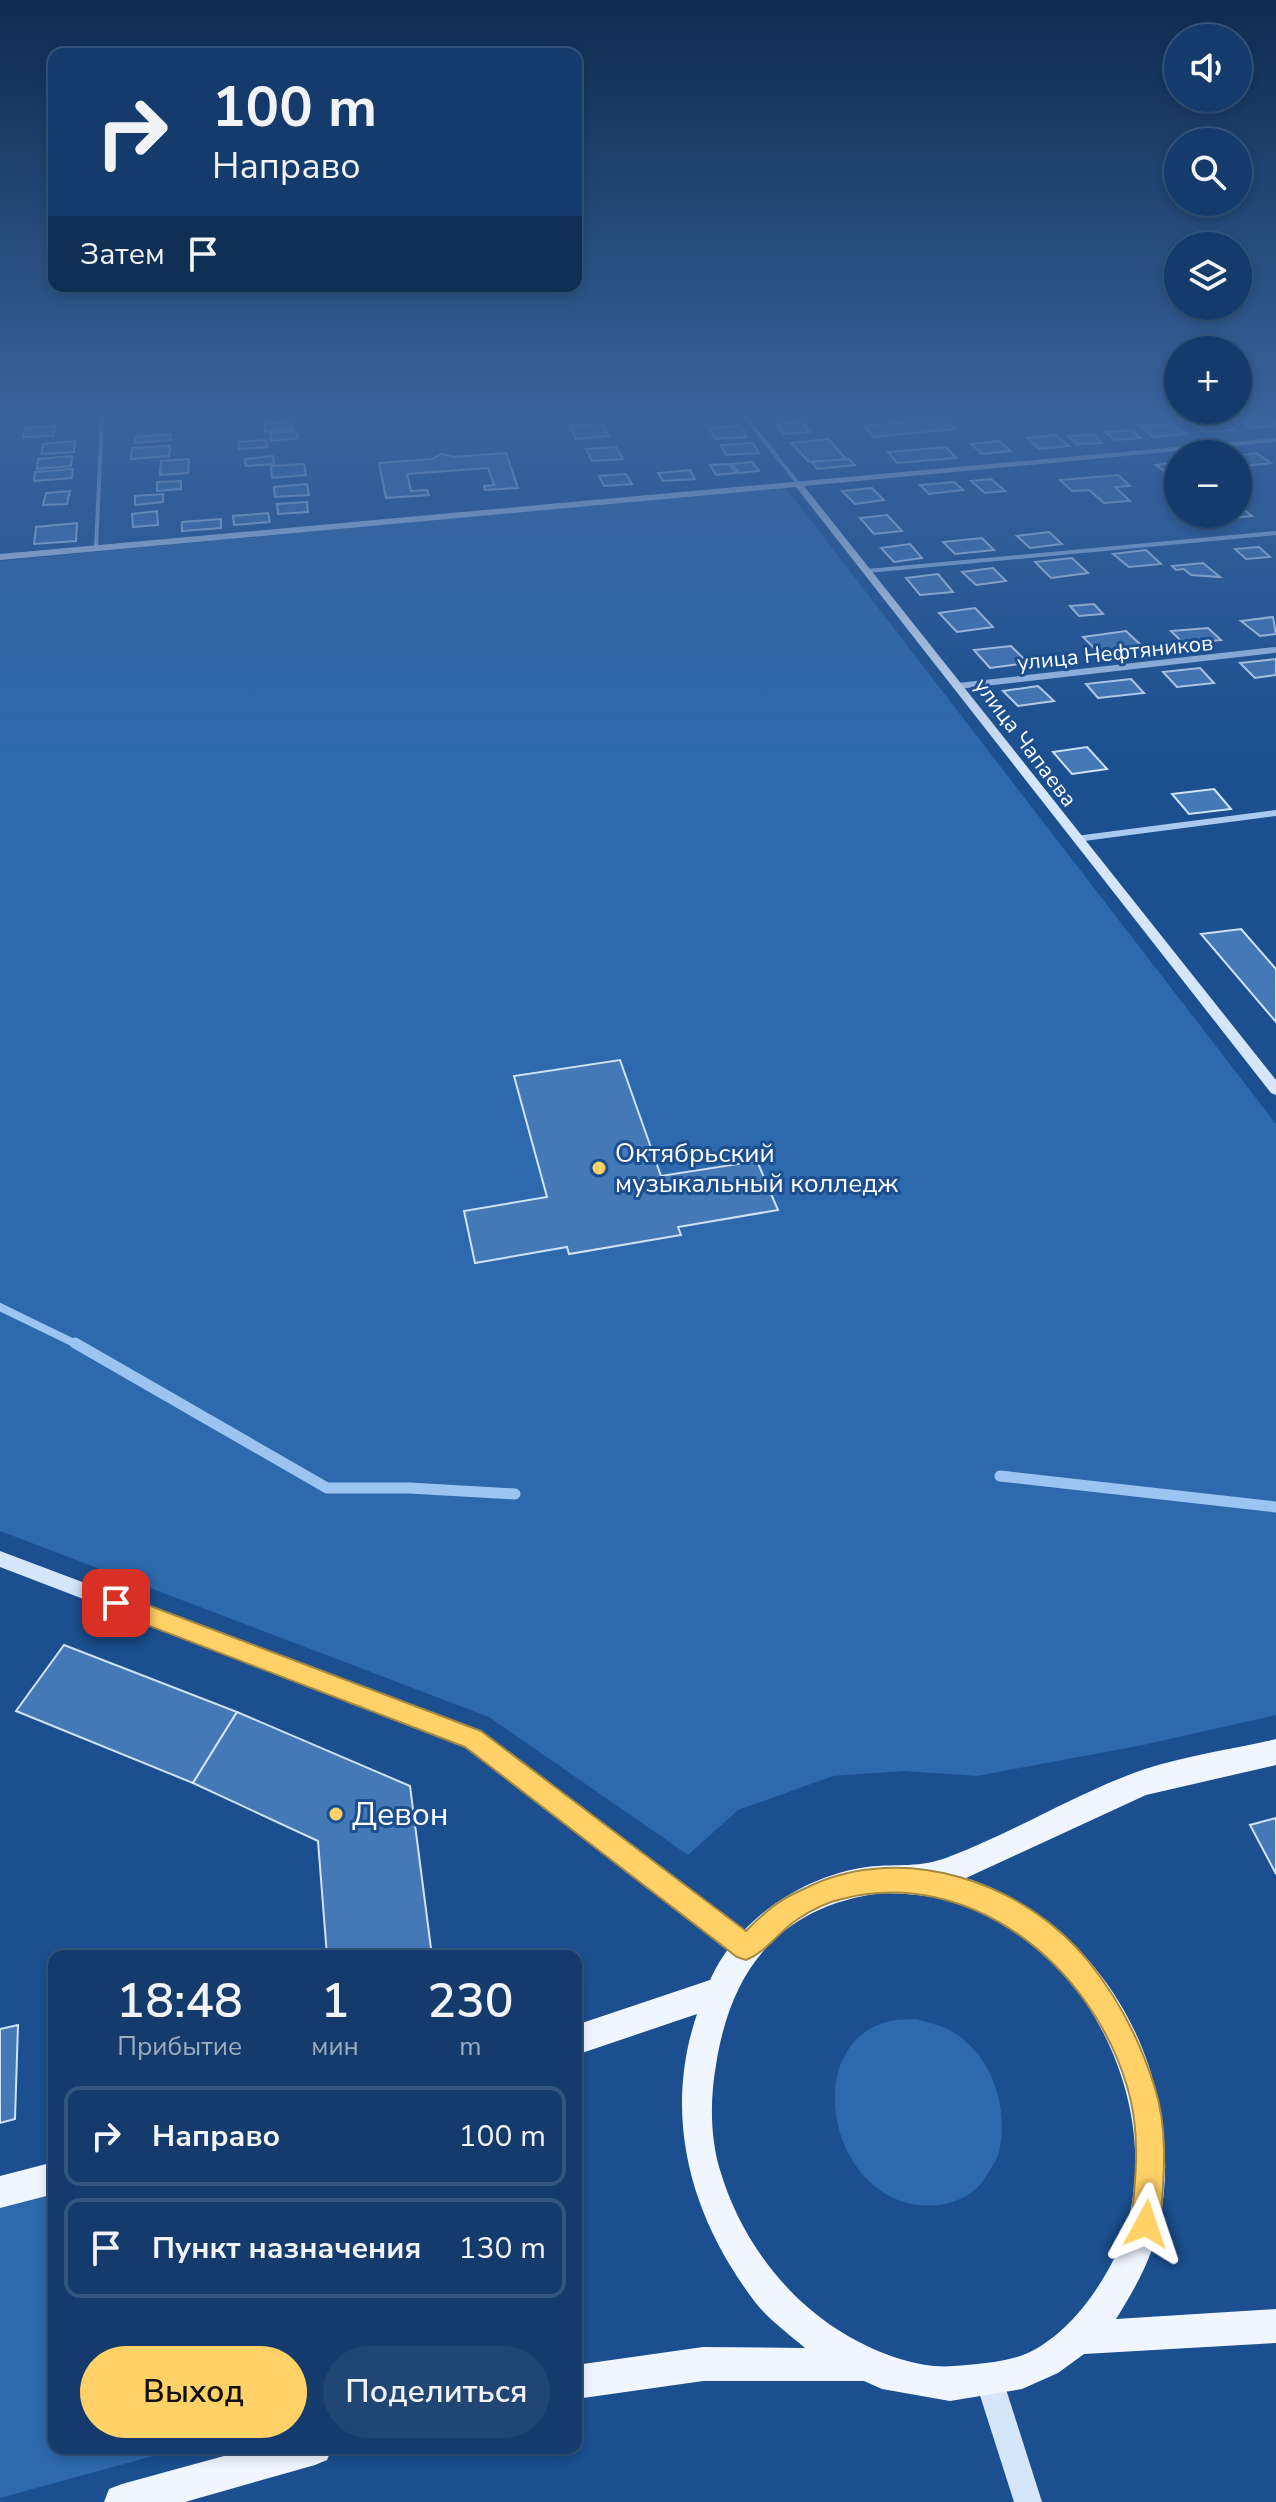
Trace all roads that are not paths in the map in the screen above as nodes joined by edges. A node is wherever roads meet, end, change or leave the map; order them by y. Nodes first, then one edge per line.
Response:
1 (97, 535) edge
2 (237, 535) edge
3 (838, 535) edge
4 (1257, 535) edge
5 (96, 548) junction
6 (0, 557) edge
7 (867, 571) junction
8 (1276, 650) edge
9 (958, 686) junction
10 (1276, 813) edge
11 (1075, 839) junction
12 (1276, 1090) edge
13 (0, 1559) edge
14 (1276, 1752) edge
15 (924, 1880) junction
16 (746, 1947) junction
17 (718, 1992) junction
18 (582, 2038) edge
19 (48, 2180) edge
20 (0, 2192) edge
21 (1276, 2326) edge
22 (1080, 2338) junction
23 (860, 2366) junction
24 (582, 2381) edge
25 (990, 2383) junction
26 (294, 2454) edge
27 (122, 2502) edge
28 (1028, 2502) edge

1 - 5 street
2 - 5 street
3 - 7 street, улица Чапаева
4 - 7 street
5 - 6 street
7 - 9 street, улица Чапаева
8 - 9 street, улица Нефтяников
9 - 11 street, улица Чапаева
10 - 11 street
11 - 12 street, улица Чапаева
13 - 16 street
14 - 15 main road
15 - 16 main road
15 - 22 main road
16 - 17 main road
17 - 18 main road
17 - 23 main road
19 - 20 main road
21 - 22 main road
22 - 25 main road
23 - 24 main road
23 - 25 main road
25 - 28 street
26 - 27 main road

